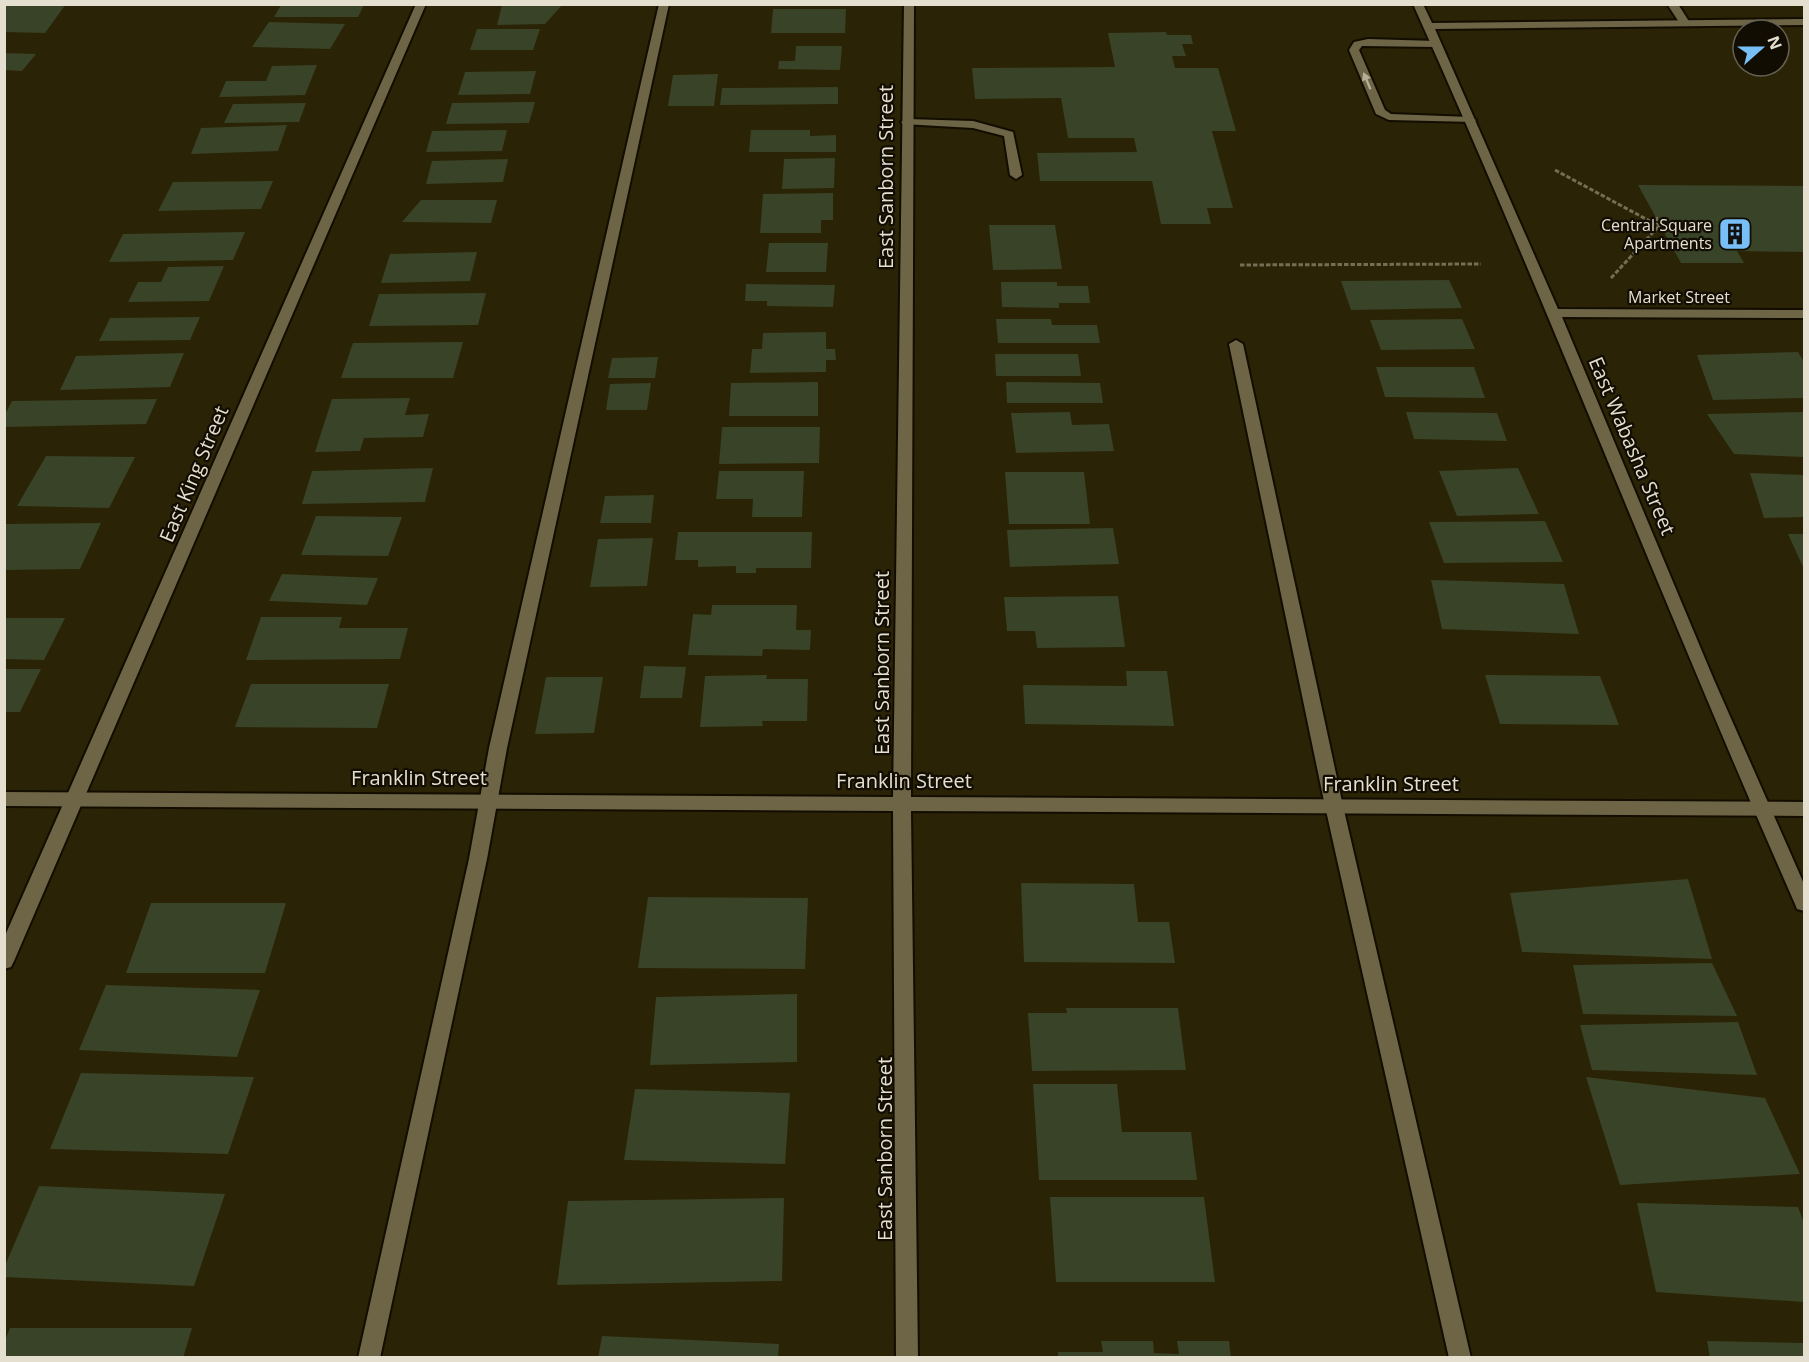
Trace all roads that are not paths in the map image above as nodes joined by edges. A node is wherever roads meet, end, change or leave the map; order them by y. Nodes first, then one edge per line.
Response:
1 (421, 4) edge
2 (664, 4) edge
3 (909, 4) edge
4 (1418, 4) edge
5 (1672, 4) edge
6 (1804, 22) edge
7 (1684, 23) junction
8 (1428, 26) junction
9 (1436, 44) junction
10 (1470, 120) junction
11 (907, 122) junction
12 (1016, 175) dead end
13 (1553, 313) junction
14 (1804, 314) edge
15 (1236, 344) dead end
16 (4, 799) edge
17 (75, 799) junction
18 (488, 801) junction
19 (903, 803) junction
20 (1334, 806) junction
21 (1761, 809) junction
22 (1804, 809) edge
23 (1804, 904) edge
24 (4, 961) edge
25 (369, 1358) edge
26 (907, 1358) edge
27 (1460, 1358) edge

1 - 17 street, East King Street
2 - 18 street
3 - 11 street, East Sanborn Street
4 - 8 street, East Wabasha Street
5 - 7 street
6 - 7 street
7 - 8 street
8 - 9 street, East Wabasha Street
9 - 10 street, East Wabasha Street
10 -> 9 street
10 - 13 street, East Wabasha Street
11 - 12 street
11 - 19 street, East Sanborn Street
13 - 14 street, Market Street
13 - 21 street, East Wabasha Street
15 - 20 street
16 - 17 street, Franklin Street
17 - 18 street, Franklin Street
17 - 24 street, East King Street
18 - 19 street, Franklin Street
18 - 25 street
19 - 20 street, Franklin Street
19 - 26 street, East Sanborn Street
20 - 21 street, Franklin Street
20 - 27 street
21 - 22 street, Franklin Street
21 - 23 street, East Wabasha Street

